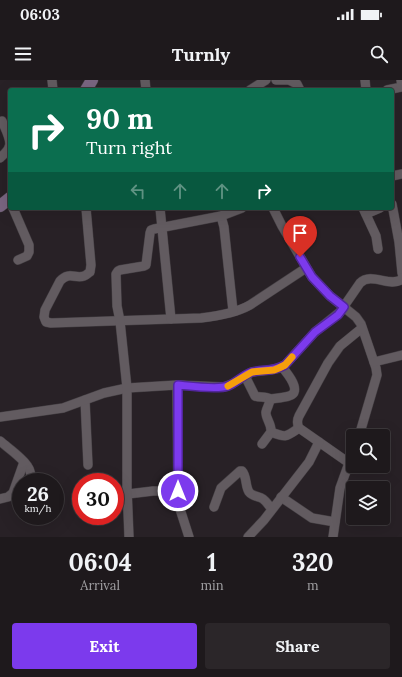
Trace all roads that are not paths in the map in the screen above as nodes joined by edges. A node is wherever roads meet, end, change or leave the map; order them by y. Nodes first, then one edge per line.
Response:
1 (266, 80) edge
2 (276, 80) edge
3 (288, 80) edge
4 (401, 80) edge
5 (253, 88) edge
6 (299, 88) edge
7 (394, 89) edge
8 (4, 121) edge
9 (8, 134) edge
10 (8, 149) edge
11 (0, 158) edge
12 (13, 210) edge
13 (86, 210) edge
14 (160, 210) edge
15 (236, 210) edge
16 (274, 210) edge
17 (393, 210) edge
18 (365, 211) edge
19 (220, 216) junction
20 (162, 227) junction
21 (378, 249) dead end
22 (18, 260) dead end
23 (306, 268) junction
24 (402, 268) edge
25 (402, 273) edge
26 (402, 278) edge
27 (344, 307) junction
28 (233, 311) junction
29 (171, 319) junction
30 (120, 321) junction
31 (362, 328) junction
32 (402, 354) edge
33 (374, 362) junction
34 (282, 367) junction
35 (245, 376) junction
36 (178, 385) junction
37 (127, 388) junction
38 (270, 399) junction
39 (84, 400) junction
40 (0, 417) edge
41 (299, 428) junction
42 (361, 429) edge
43 (272, 432) junction
44 (0, 441) edge
45 (319, 442) junction
46 (262, 444) dead end
47 (346, 461) edge
48 (24, 462) junction
49 (88, 465) dead end
50 (346, 471) edge
51 (30, 473) edge
52 (178, 491) junction
53 (128, 494) junction
54 (281, 497) junction
55 (0, 499) edge
56 (214, 507) dead end
57 (272, 509) junction
58 (335, 522) junction
59 (250, 536) edge
60 (129, 537) edge
61 (189, 537) edge
62 (333, 537) edge

1 - 5 street
2 - 3 street
3 - 6 street
4 - 7 street
8 - 9 street
10 - 11 street
12 - 22 street
13 - 30 street
14 - 20 street
15 - 19 street
16 - 23 street
17 - 24 street
18 - 21 street
19 - 20 street
19 - 28 street
20 - 29 street
20 - 30 street
23 - 27 street
23 - 28 street
24 - 25 street
26 - 27 street
27 - 31 street
27 - 34 street
28 - 29 street
29 - 30 street
30 - 37 street
31 - 33 street
31 - 41 street
32 - 33 street
33 - 42 street
34 - 35 street
34 - 38 street
35 - 36 street
35 - 38 street
36 - 37 street
36 - 52 street
37 - 39 street
37 - 53 street
38 - 43 street
39 - 40 street
39 - 49 street
41 - 43 street
41 - 45 street
43 - 46 street
44 - 48 street
45 - 47 street
45 - 54 street
48 - 51 street
48 - 55 street
50 - 58 street
52 - 53 street
52 - 61 street
53 - 60 street
54 - 57 street
54 - 58 street
56 - 57 street
57 - 59 street
58 - 62 street

